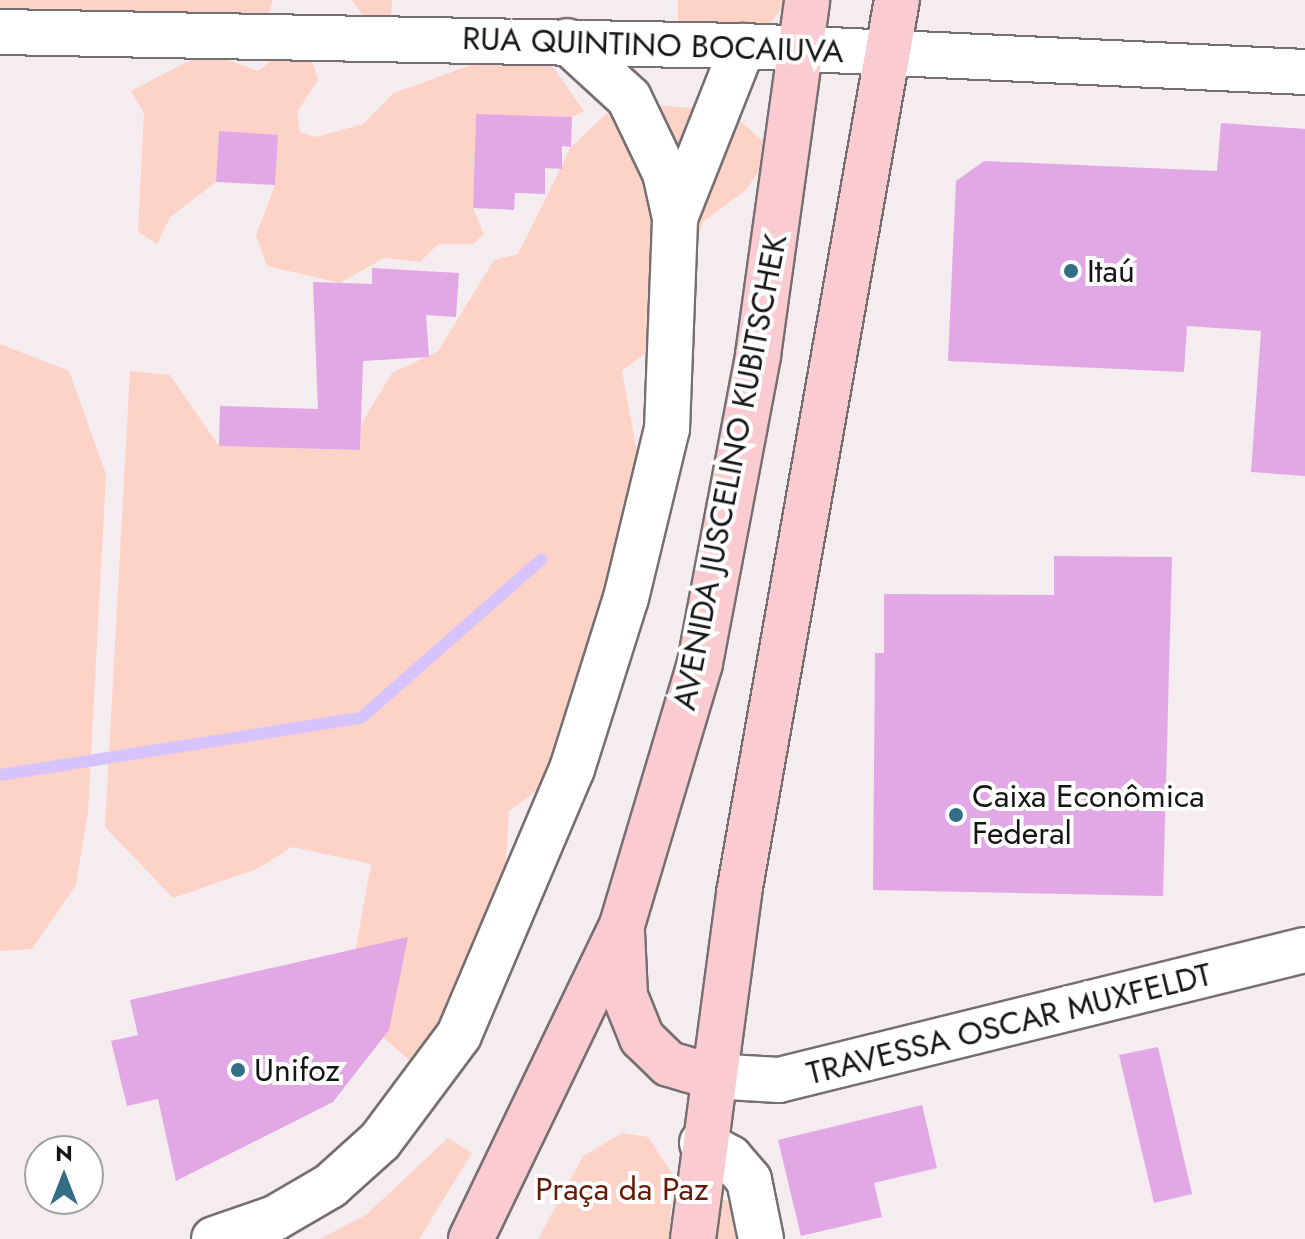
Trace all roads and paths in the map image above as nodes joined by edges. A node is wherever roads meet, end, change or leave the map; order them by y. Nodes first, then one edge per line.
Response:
1 (807, 0) edge
2 (897, 0) edge
3 (0, 32) edge
4 (567, 41) junction
5 (743, 46) junction
6 (803, 47) junction
7 (893, 53) junction
8 (1305, 72) edge
9 (675, 218) junction
10 (622, 925) junction
11 (1305, 950) edge
12 (710, 1076) junction
13 (702, 1143) junction
14 (214, 1239) edge
15 (471, 1239) edge
16 (693, 1239) edge
17 (761, 1239) edge

1 - 6 main road, AVENIDA JUSCELINO KUBITSCHEK
2 - 7 main road
3 - 4 street, RUA QUINTINO BOCAIUVA
4 - 5 street, RUA QUINTINO BOCAIUVA
4 - 9 street
5 - 6 street, RUA QUINTINO BOCAIUVA
5 - 9 street
6 - 7 street, RUA QUINTINO BOCAIUVA
6 - 10 main road, AVENIDA JUSCELINO KUBITSCHEK
7 - 8 street, RUA QUINTINO BOCAIUVA
7 - 12 main road
9 - 14 street
10 - 12 main road
10 - 15 main road, AVENIDA JUSCELINO KUBITSCHEK
11 - 12 street, TRAVESSA OSCAR MUXFELDT
12 - 13 main road
13 - 16 main road
13 - 17 street

